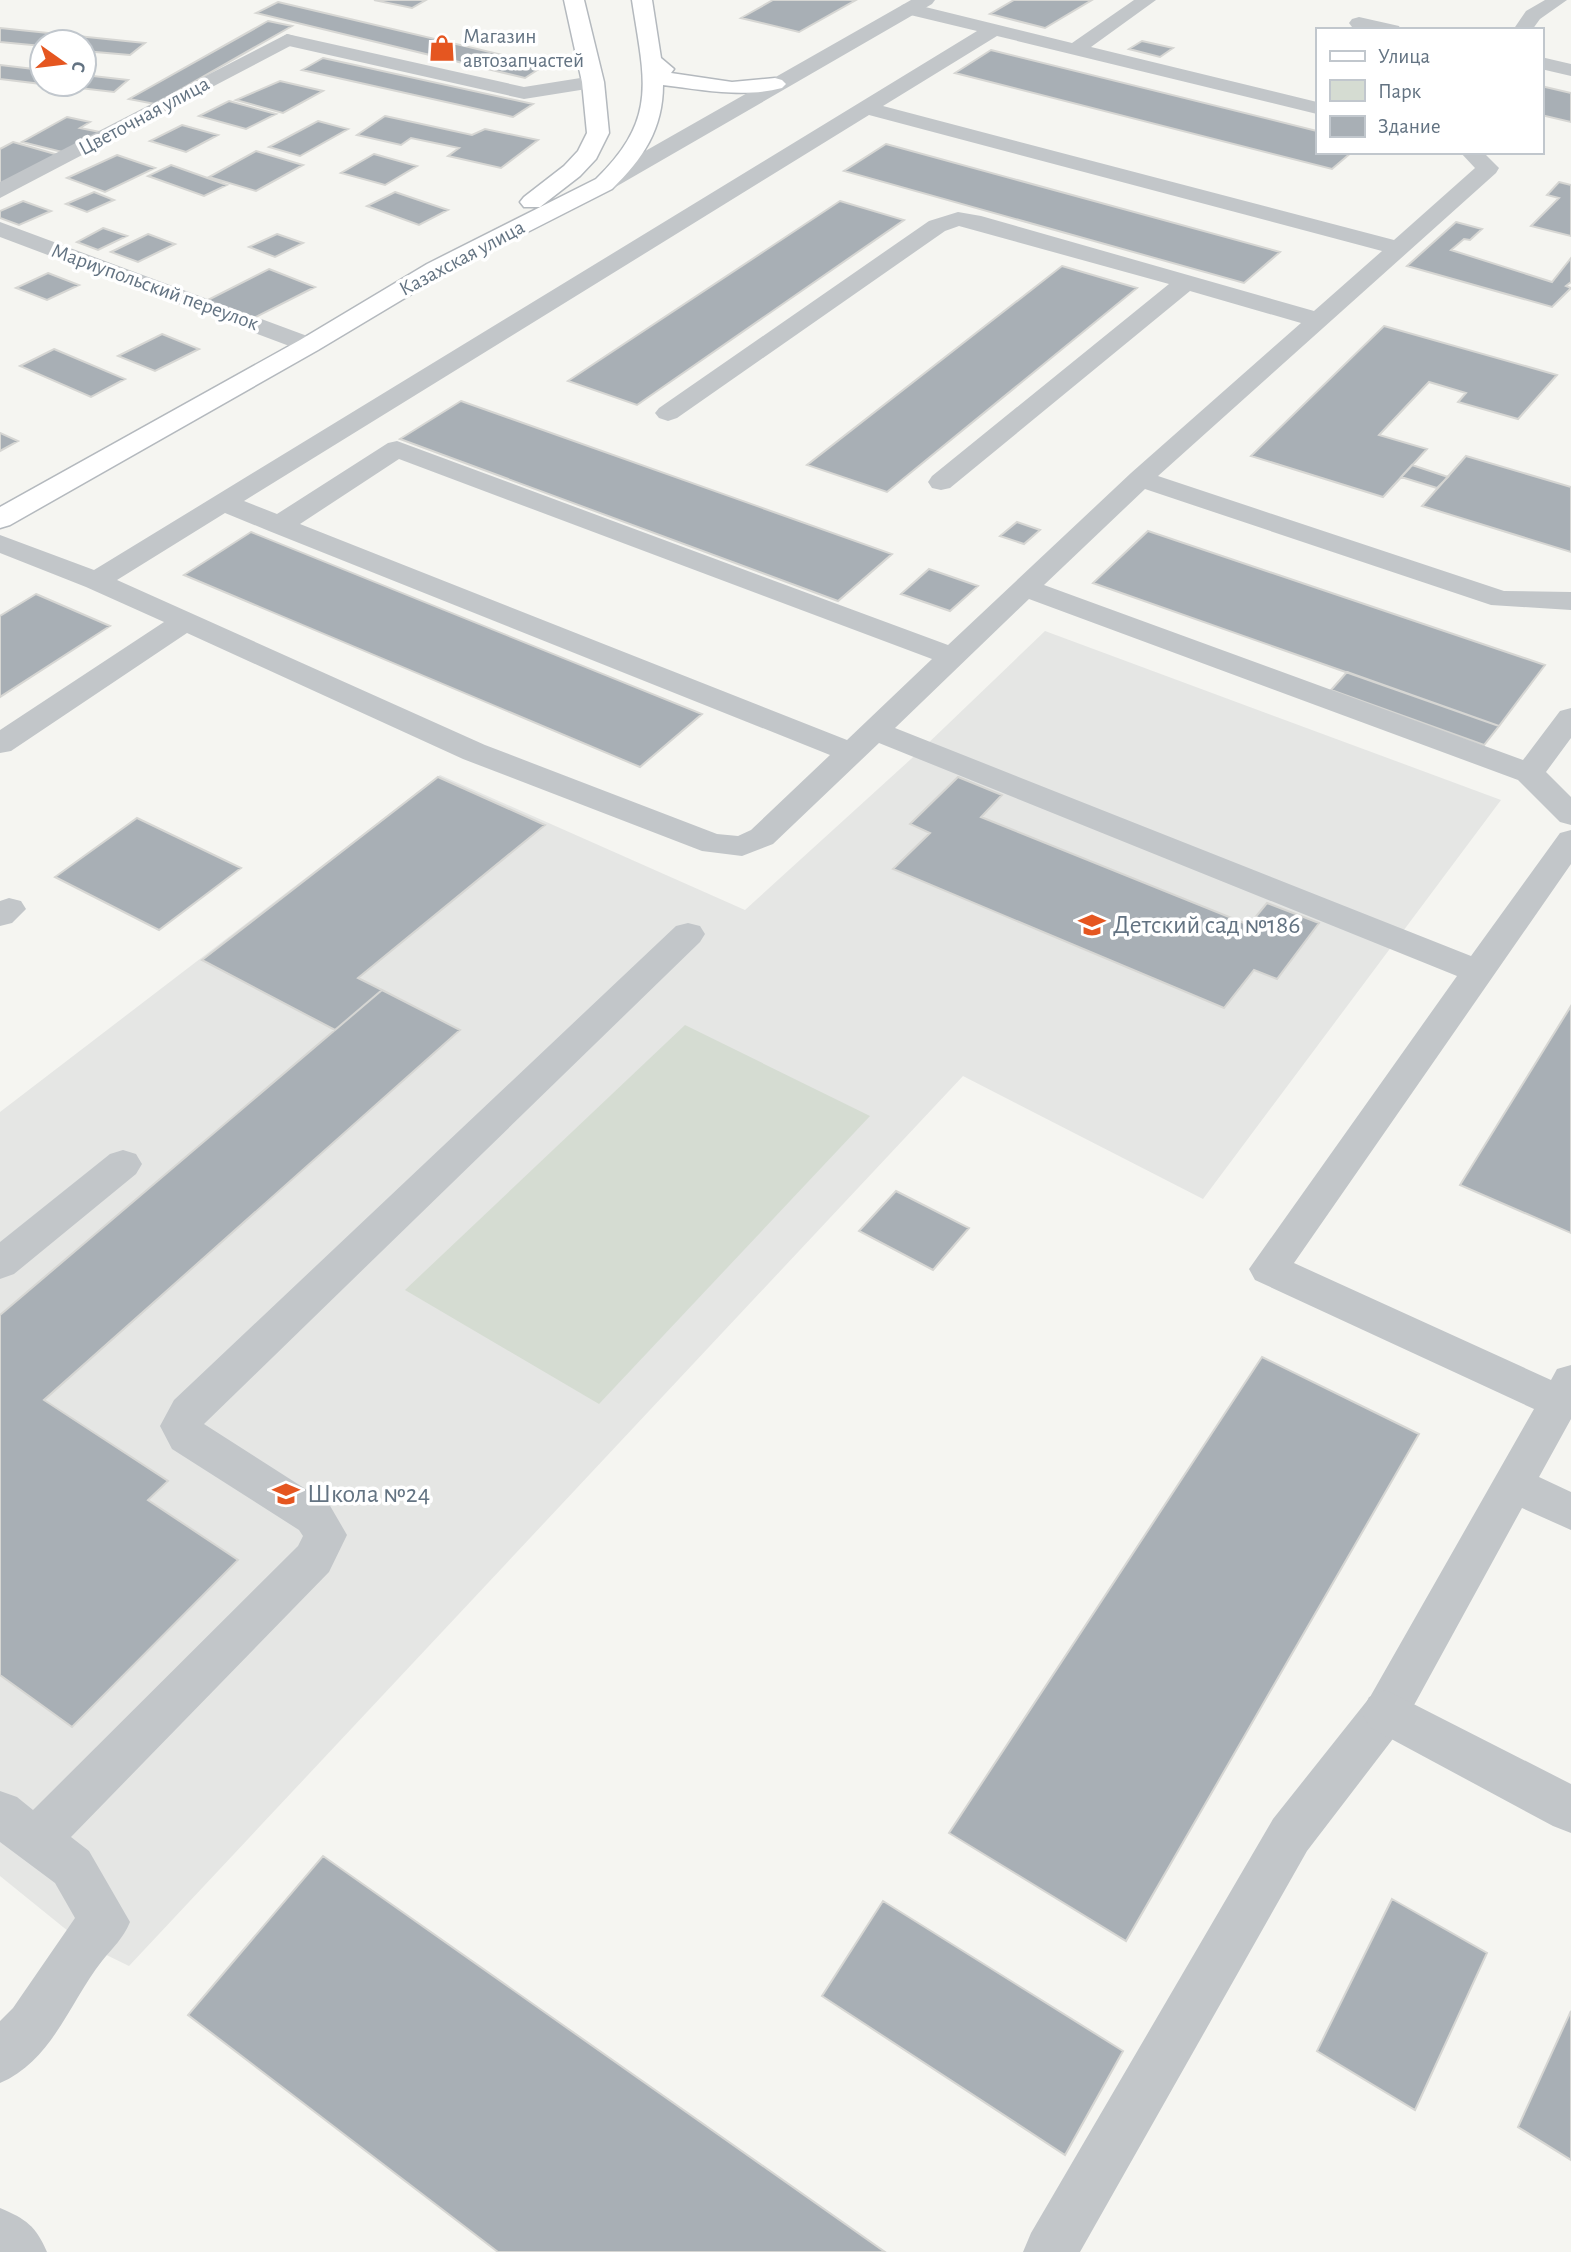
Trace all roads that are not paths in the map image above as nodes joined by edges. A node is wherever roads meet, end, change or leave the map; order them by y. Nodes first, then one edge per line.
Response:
1 (573, 0) edge
2 (642, 0) edge
3 (1147, 0) edge
4 (1558, 0) edge
5 (917, 5) edge
6 (1359, 23) dead end
7 (1383, 28) edge
8 (1522, 28) edge
9 (993, 30) junction
10 (287, 40) joint
11 (1074, 50) junction
12 (1543, 63) edge
13 (651, 68) junction
14 (1571, 69) edge
15 (593, 82) junction
16 (775, 84) junction
17 (866, 108) junction
18 (1316, 108) edge
19 (1472, 154) edge
20 (604, 184) junction
21 (0, 191) edge
22 (0, 229) edge
23 (1399, 248) junction
24 (436, 270) junction
25 (1186, 282) junction
26 (1318, 320) junction
27 (309, 345) junction
28 (668, 413) dead end
29 (1140, 479) junction
30 (941, 482) dead end
31 (223, 503) junction
32 (0, 519) edge
33 (279, 525) junction
34 (0, 543) edge
35 (96, 581) junction
36 (1025, 588) junction
37 (1571, 601) edge
38 (184, 622) junction
39 (953, 657) junction
40 (1571, 717) edge
41 (877, 731) junction
42 (0, 744) edge
43 (853, 753) junction
44 (1529, 773) junction
45 (1571, 815) edge
46 (1571, 840) edge
47 (688, 934) dead end
48 (1479, 972) junction
49 (123, 1164) dead end
50 (0, 1264) edge
51 (1565, 1392) edge
52 (1514, 1484) junction
53 (1571, 1512) edge
54 (1386, 1712) junction
55 (1571, 1810) edge
56 (18, 1826) edge
57 (0, 2057) edge
58 (0, 2237) edge
59 (18, 2252) edge
60 (1050, 2252) edge

1 - 15 main road
2 - 13 main road
3 - 11 lane
4 - 8 lane
5 - 9 lane
5 - 16 street, Казахская улица
6 - 7 lane
9 - 11 lane
9 - 17 lane
10 - 15 lane
10 - 21 street, Цветочная улица
11 - 18 lane
12 - 14 lane
13 - 16 main road
13 - 20 main road
15 - 24 main road
16 - 20 street, Казахская улица
17 - 23 lane
17 - 31 lane
19 - 23 lane
20 - 24 main road, Казахская улица
22 - 27 street, Мариупольский переулок
23 - 26 lane
24 - 27 main road, Казахская улица
25 - 26 lane
25 - 28 lane
25 - 30 lane
26 - 29 lane
27 - 32 main road, Казахская улица
29 - 36 lane
29 - 37 lane
31 - 33 lane
31 - 35 lane
33 - 39 lane
33 - 43 lane
34 - 35 lane
35 - 38 lane
36 - 39 lane
36 - 44 lane
38 - 42 lane
38 - 43 lane
39 - 41 lane
40 - 44 lane
41 - 43 lane
41 - 48 lane
44 - 45 lane
46 - 48 lane
47 - 56 lane
48 - 51 lane
49 - 50 lane
51 - 52 lane
52 - 53 lane
52 - 54 lane
54 - 55 street
54 - 60 lane
56 - 57 lane
58 - 59 street

